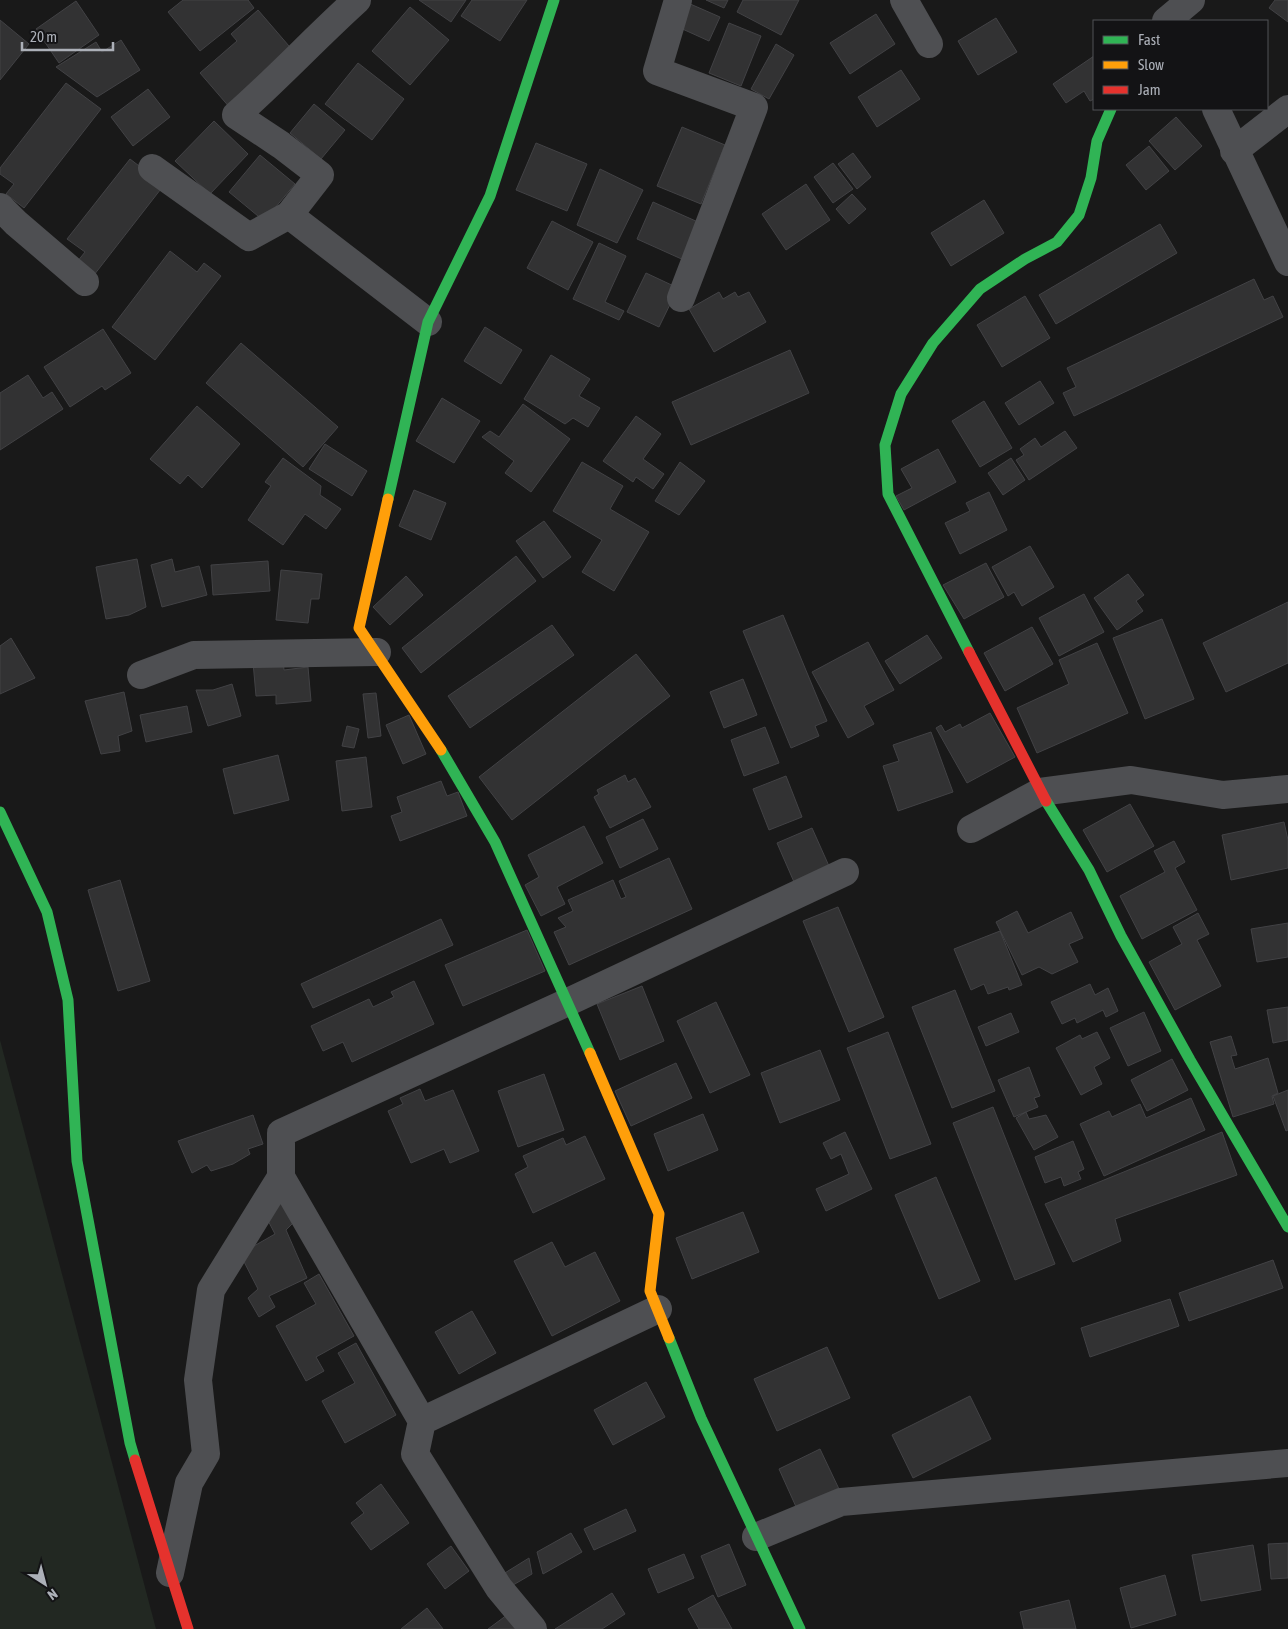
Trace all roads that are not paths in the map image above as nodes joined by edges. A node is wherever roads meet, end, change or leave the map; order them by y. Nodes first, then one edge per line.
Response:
1 (357, 0) edge
2 (554, 0) edge
3 (678, 0) edge
4 (904, 0) edge
5 (929, 44) dead end
6 (1288, 109) edge
7 (1111, 110) edge
8 (1216, 110) edge
9 (1234, 152) junction
10 (152, 168) dead end
11 (0, 206) edge
12 (289, 215) junction
13 (1288, 262) edge
14 (85, 282) dead end
15 (681, 298) dead end
16 (428, 322) junction
17 (377, 652) junction
18 (140, 675) dead end
19 (1288, 789) edge
20 (1040, 792) junction
21 (0, 812) edge
22 (971, 829) dead end
23 (845, 872) dead end
24 (568, 1002) junction
25 (281, 1177) junction
26 (1288, 1227) edge
27 (658, 1309) junction
28 (422, 1421) junction
29 (1288, 1463) edge
30 (756, 1537) junction
31 (170, 1573) junction
32 (188, 1629) edge
33 (533, 1629) edge
34 (800, 1629) edge

1 - 12 street
2 - 16 street
3 - 15 street
4 - 5 street
6 - 9 street
7 - 20 street
8 - 9 street
9 - 13 street
10 - 12 street
11 - 14 street
12 - 16 street
16 - 17 street
17 - 18 street
17 - 24 street
19 - 20 street
20 - 22 street
20 - 26 street
21 - 31 street
23 - 24 street
24 - 25 street
24 - 27 street
25 - 28 street
25 - 31 street
27 - 28 street
27 - 30 street
28 - 33 street
29 - 30 street
30 - 34 street
31 - 32 street

